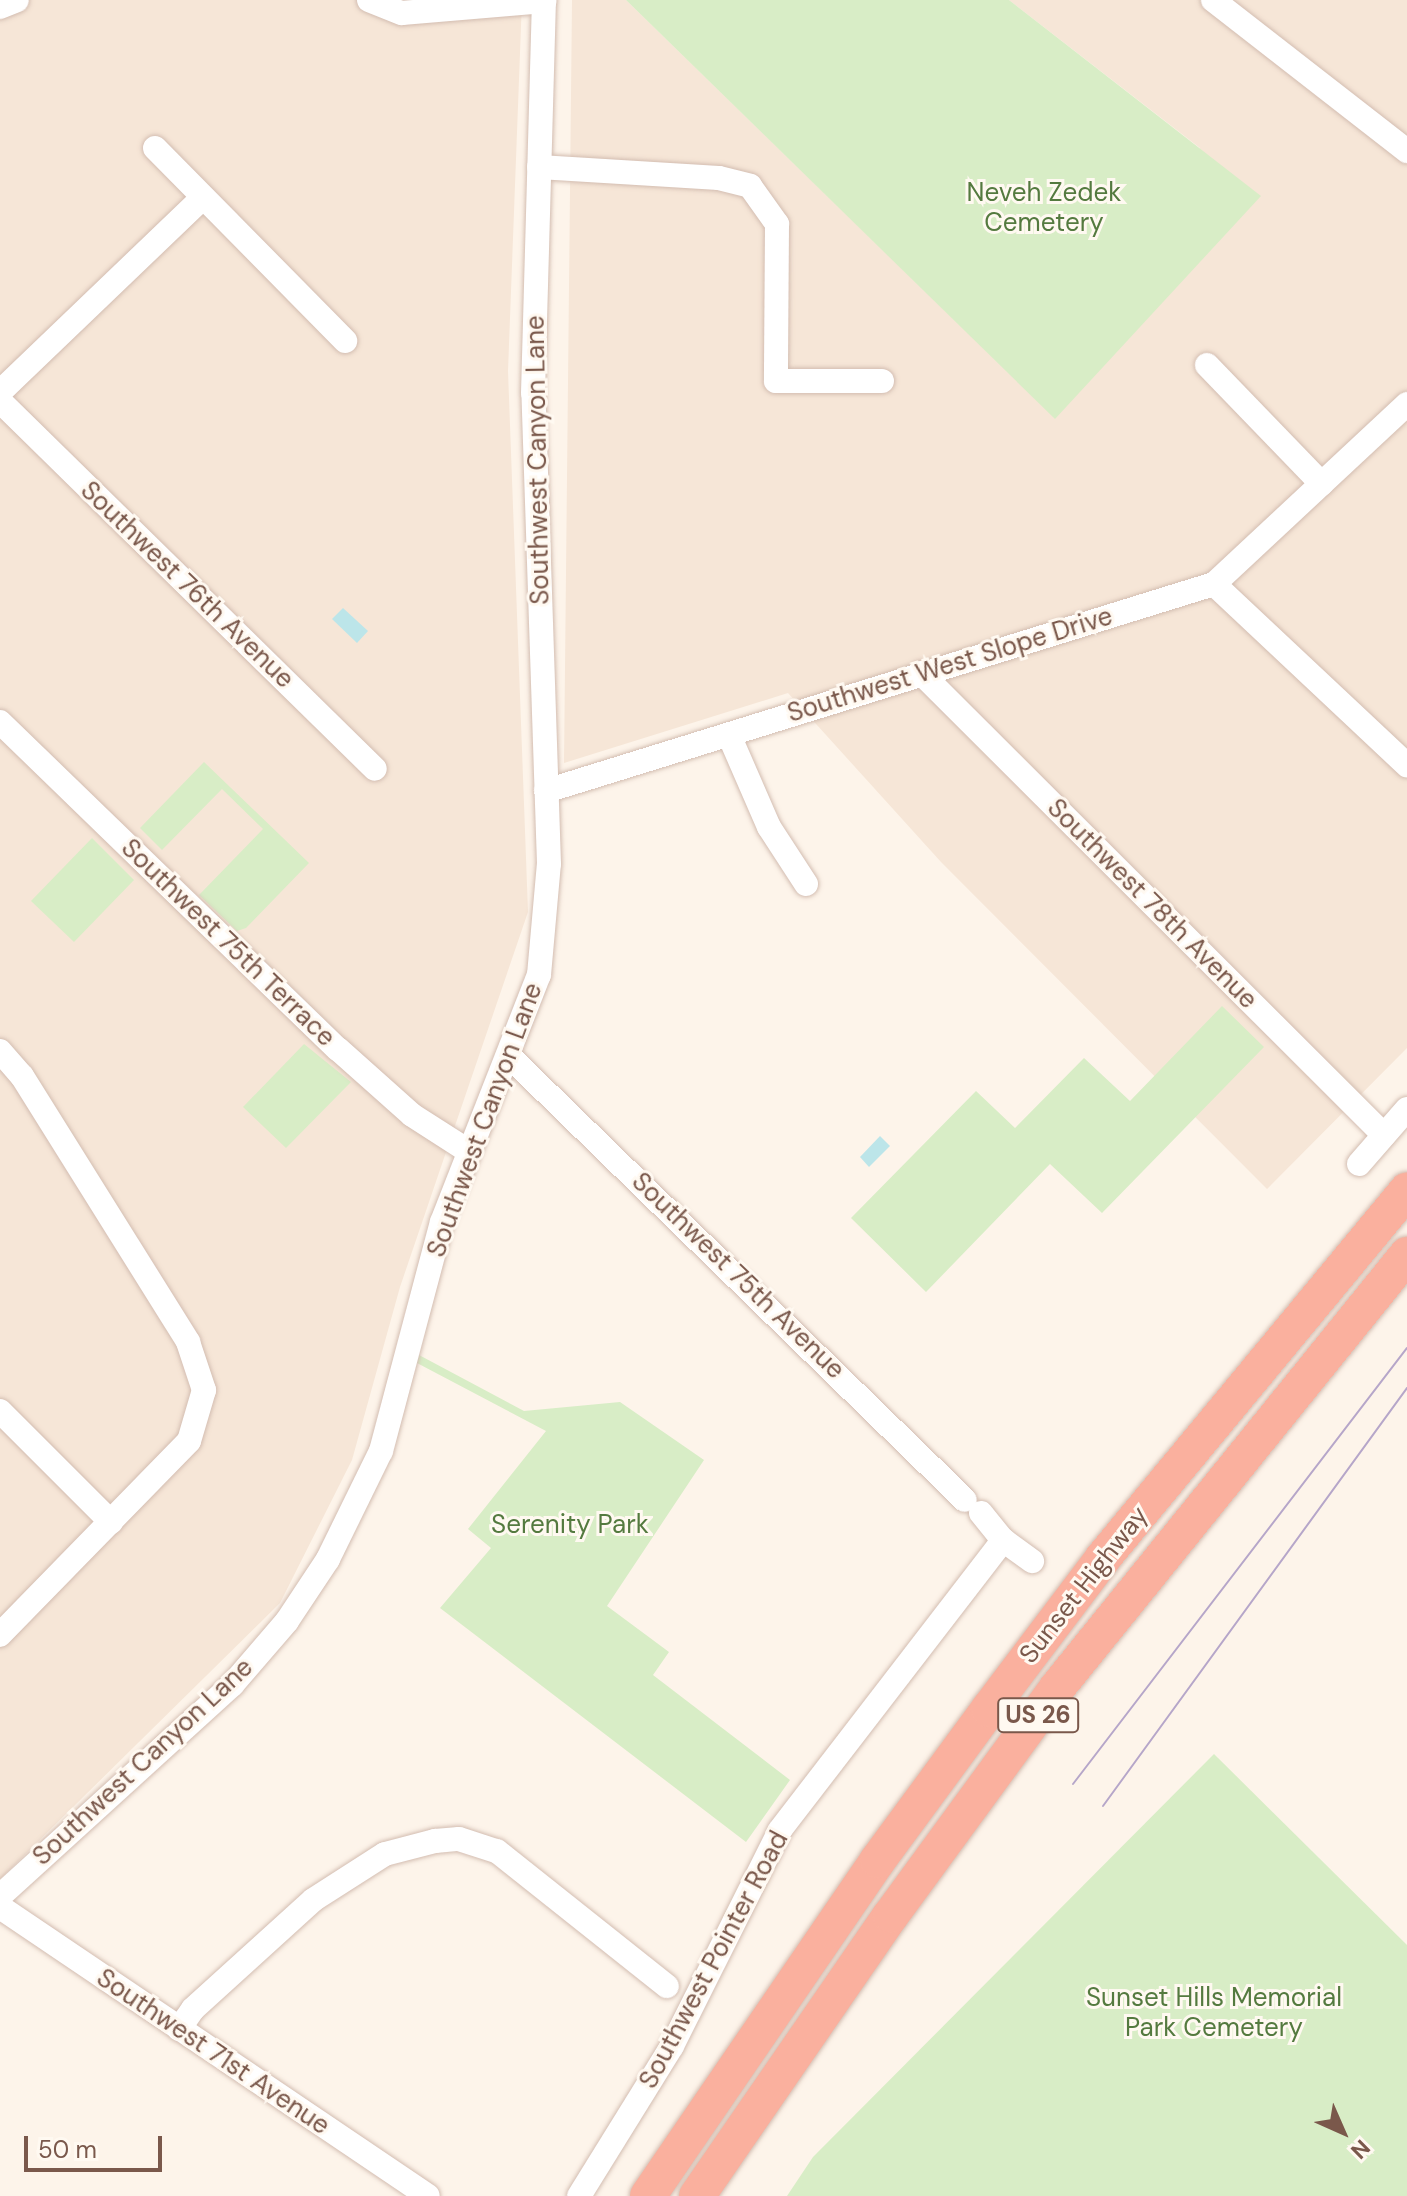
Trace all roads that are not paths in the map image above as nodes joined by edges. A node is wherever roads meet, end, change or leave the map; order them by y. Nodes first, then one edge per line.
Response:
1 (17, 0) edge
2 (369, 0) edge
3 (544, 0) edge
4 (1213, 0) edge
5 (0, 7) edge
6 (155, 148) dead end
7 (1407, 151) edge
8 (539, 167) junction
9 (203, 197) junction
10 (345, 341) dead end
11 (1207, 365) dead end
12 (882, 381) dead end
13 (0, 392) edge
14 (0, 401) edge
15 (1407, 404) edge
16 (1322, 484) junction
17 (1214, 584) junction
18 (921, 673) junction
19 (0, 722) edge
20 (729, 735) junction
21 (1407, 765) edge
22 (375, 769) dead end
23 (546, 791) junction
24 (806, 884) dead end
25 (0, 1051) edge
26 (509, 1056) junction
27 (1407, 1109) edge
28 (1384, 1135) junction
29 (468, 1151) junction
30 (1359, 1164) dead end
31 (1407, 1191) edge
32 (1407, 1255) edge
33 (0, 1411) edge
34 (111, 1522) junction
35 (1003, 1540) junction
36 (1032, 1561) dead end
37 (0, 1635) edge
38 (0, 1896) edge
39 (0, 1907) edge
40 (667, 1986) dead end
41 (179, 2029) junction
42 (428, 2196) edge
43 (579, 2196) edge
44 (648, 2196) edge
45 (697, 2196) edge

1 - 5 street
2 - 3 street
3 - 8 street, Southwest Canyon Lane
4 - 7 street
6 - 9 street
8 - 12 street
8 - 23 street, Southwest Canyon Lane
9 - 10 street
9 - 13 street
11 - 16 street
14 - 22 street, Southwest 76th Avenue
15 - 16 street, Southwest West Slope Drive
16 - 17 street, Southwest West Slope Drive
17 - 18 street, Southwest West Slope Drive
17 - 21 street
18 - 20 street, Southwest West Slope Drive
18 - 28 street, Southwest 78th Avenue
19 - 29 street, Southwest 75th Terrace
20 - 23 street, Southwest West Slope Drive
20 - 24 street
23 - 26 street, Southwest Canyon Lane
25 - 34 street
26 - 29 street, Southwest Canyon Lane
26 - 35 street, Southwest 75th Avenue
27 - 28 street
28 - 30 street
29 - 38 street, Southwest Canyon Lane
31 - 44 highway, Sunset Highway / US 26
32 - 45 highway, Sunset Highway / US 26
33 - 34 street
34 - 37 street
35 - 36 street, Southwest 75th Avenue
35 - 43 street, Southwest Pointer Road
39 - 41 street, Southwest 71st Avenue
40 - 41 street
41 - 42 street, Southwest 71st Avenue

